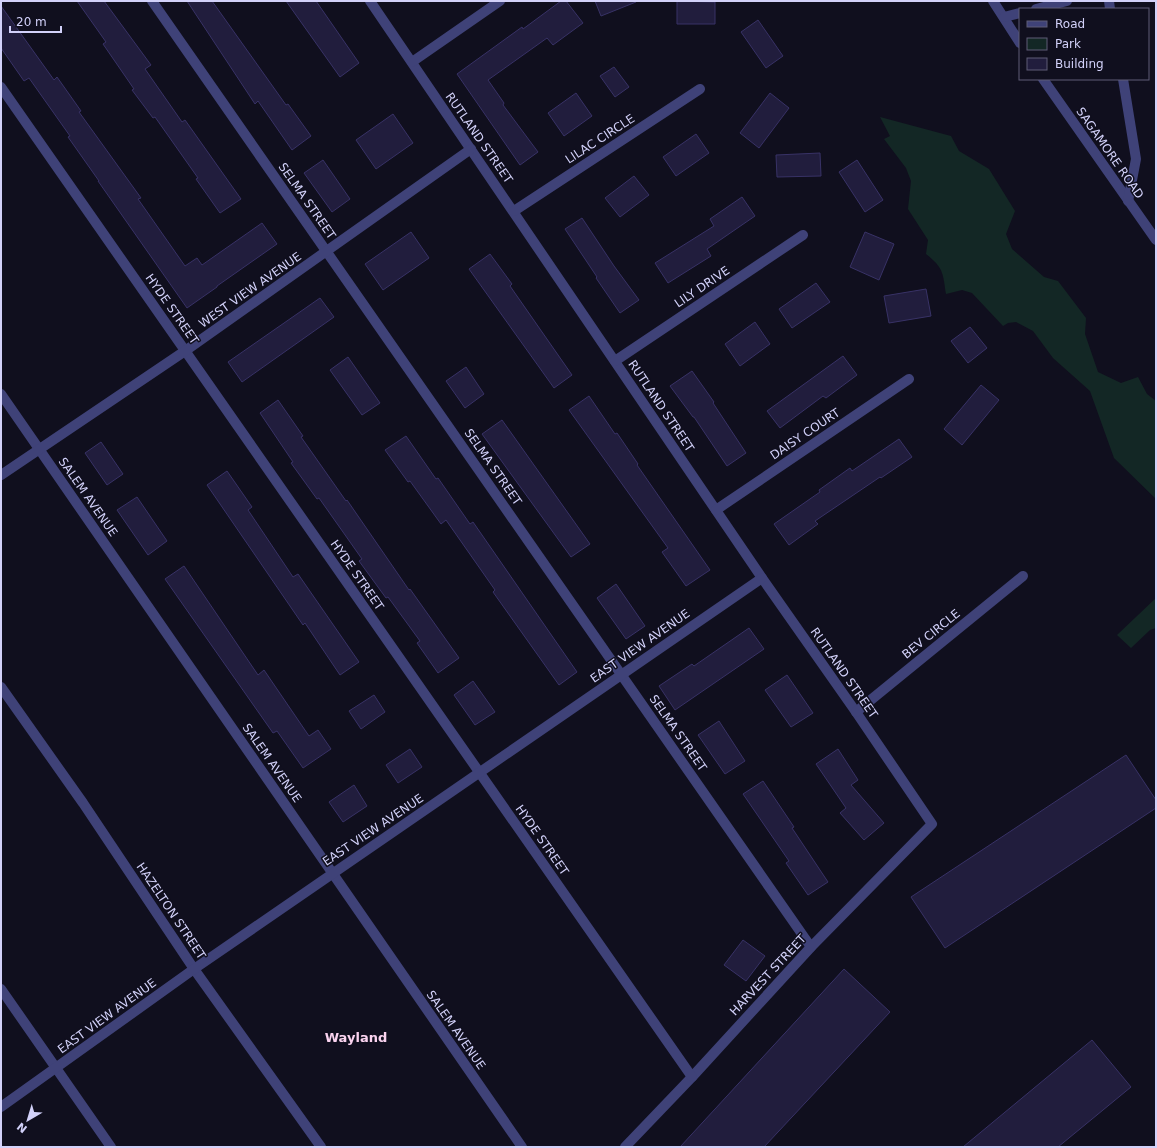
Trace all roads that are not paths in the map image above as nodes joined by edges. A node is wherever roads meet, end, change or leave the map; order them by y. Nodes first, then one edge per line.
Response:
1 (152, 1) edge
2 (370, 1) edge
3 (500, 1) edge
4 (993, 1) edge
5 (1067, 1) edge
6 (1040, 8) edge
7 (1019, 13) edge
8 (1004, 17) junction
9 (1019, 41) edge
10 (412, 62) junction
11 (1044, 80) edge
12 (1122, 80) edge
13 (1, 87) edge
14 (700, 89) dead end
15 (471, 149) junction
16 (1128, 201) junction
17 (514, 211) junction
18 (804, 235) dead end
19 (1156, 240) edge
20 (327, 251) junction
21 (185, 351) junction
22 (615, 361) junction
23 (909, 379) dead end
24 (1, 394) edge
25 (39, 449) junction
26 (1, 475) edge
27 (716, 510) junction
28 (1023, 576) dead end
29 (762, 578) junction
30 (621, 674) junction
31 (1, 687) edge
32 (856, 712) junction
33 (480, 773) junction
34 (932, 824) joint
35 (332, 873) junction
36 (811, 947) junction
37 (194, 969) junction
38 (1, 989) edge
39 (56, 1068) junction
40 (692, 1077) junction
41 (1, 1107) edge
42 (111, 1147) edge
43 (321, 1147) edge
44 (522, 1147) edge
45 (625, 1147) edge

1 - 20 street, SELMA STREET
2 - 10 street, RUTLAND STREET
3 - 10 street
4 - 8 street
5 - 6 street
7 - 8 street
8 - 9 street
10 - 15 street, RUTLAND STREET
11 - 16 street, SAGAMORE ROAD
12 - 16 street
13 - 21 street, HYDE STREET
14 - 17 street, LILAC CIRCLE
15 - 17 street, RUTLAND STREET
15 - 20 street, WEST VIEW AVENUE
16 - 19 street, SAGAMORE ROAD
17 - 22 street, RUTLAND STREET
18 - 22 street, LILY DRIVE
20 - 21 street, WEST VIEW AVENUE
20 - 30 street, SELMA STREET
21 - 25 street, WEST VIEW AVENUE
21 - 33 street, HYDE STREET
22 - 27 street, RUTLAND STREET
23 - 27 street, DAISY COURT
24 - 25 street, SALEM AVENUE
25 - 26 street, WEST VIEW AVENUE
25 - 35 street, SALEM AVENUE
27 - 29 street, RUTLAND STREET
28 - 32 street, BEV CIRCLE
29 - 30 street, EAST VIEW AVENUE
29 - 32 street, RUTLAND STREET
30 - 33 street, EAST VIEW AVENUE
30 - 36 street, SELMA STREET
31 - 37 street, HAZELTON STREET
32 - 34 street, RUTLAND STREET
33 - 35 street, EAST VIEW AVENUE
33 - 40 street, HYDE STREET
34 - 36 street, HARVEST STREET
35 - 37 street, EAST VIEW AVENUE
35 - 44 street, SALEM AVENUE
36 - 40 street, HARVEST STREET
37 - 39 street, EAST VIEW AVENUE
37 - 43 street, HAZELTON STREET
38 - 39 street
39 - 41 street, EAST VIEW AVENUE
39 - 42 street
40 - 45 street, HARVEST STREET

